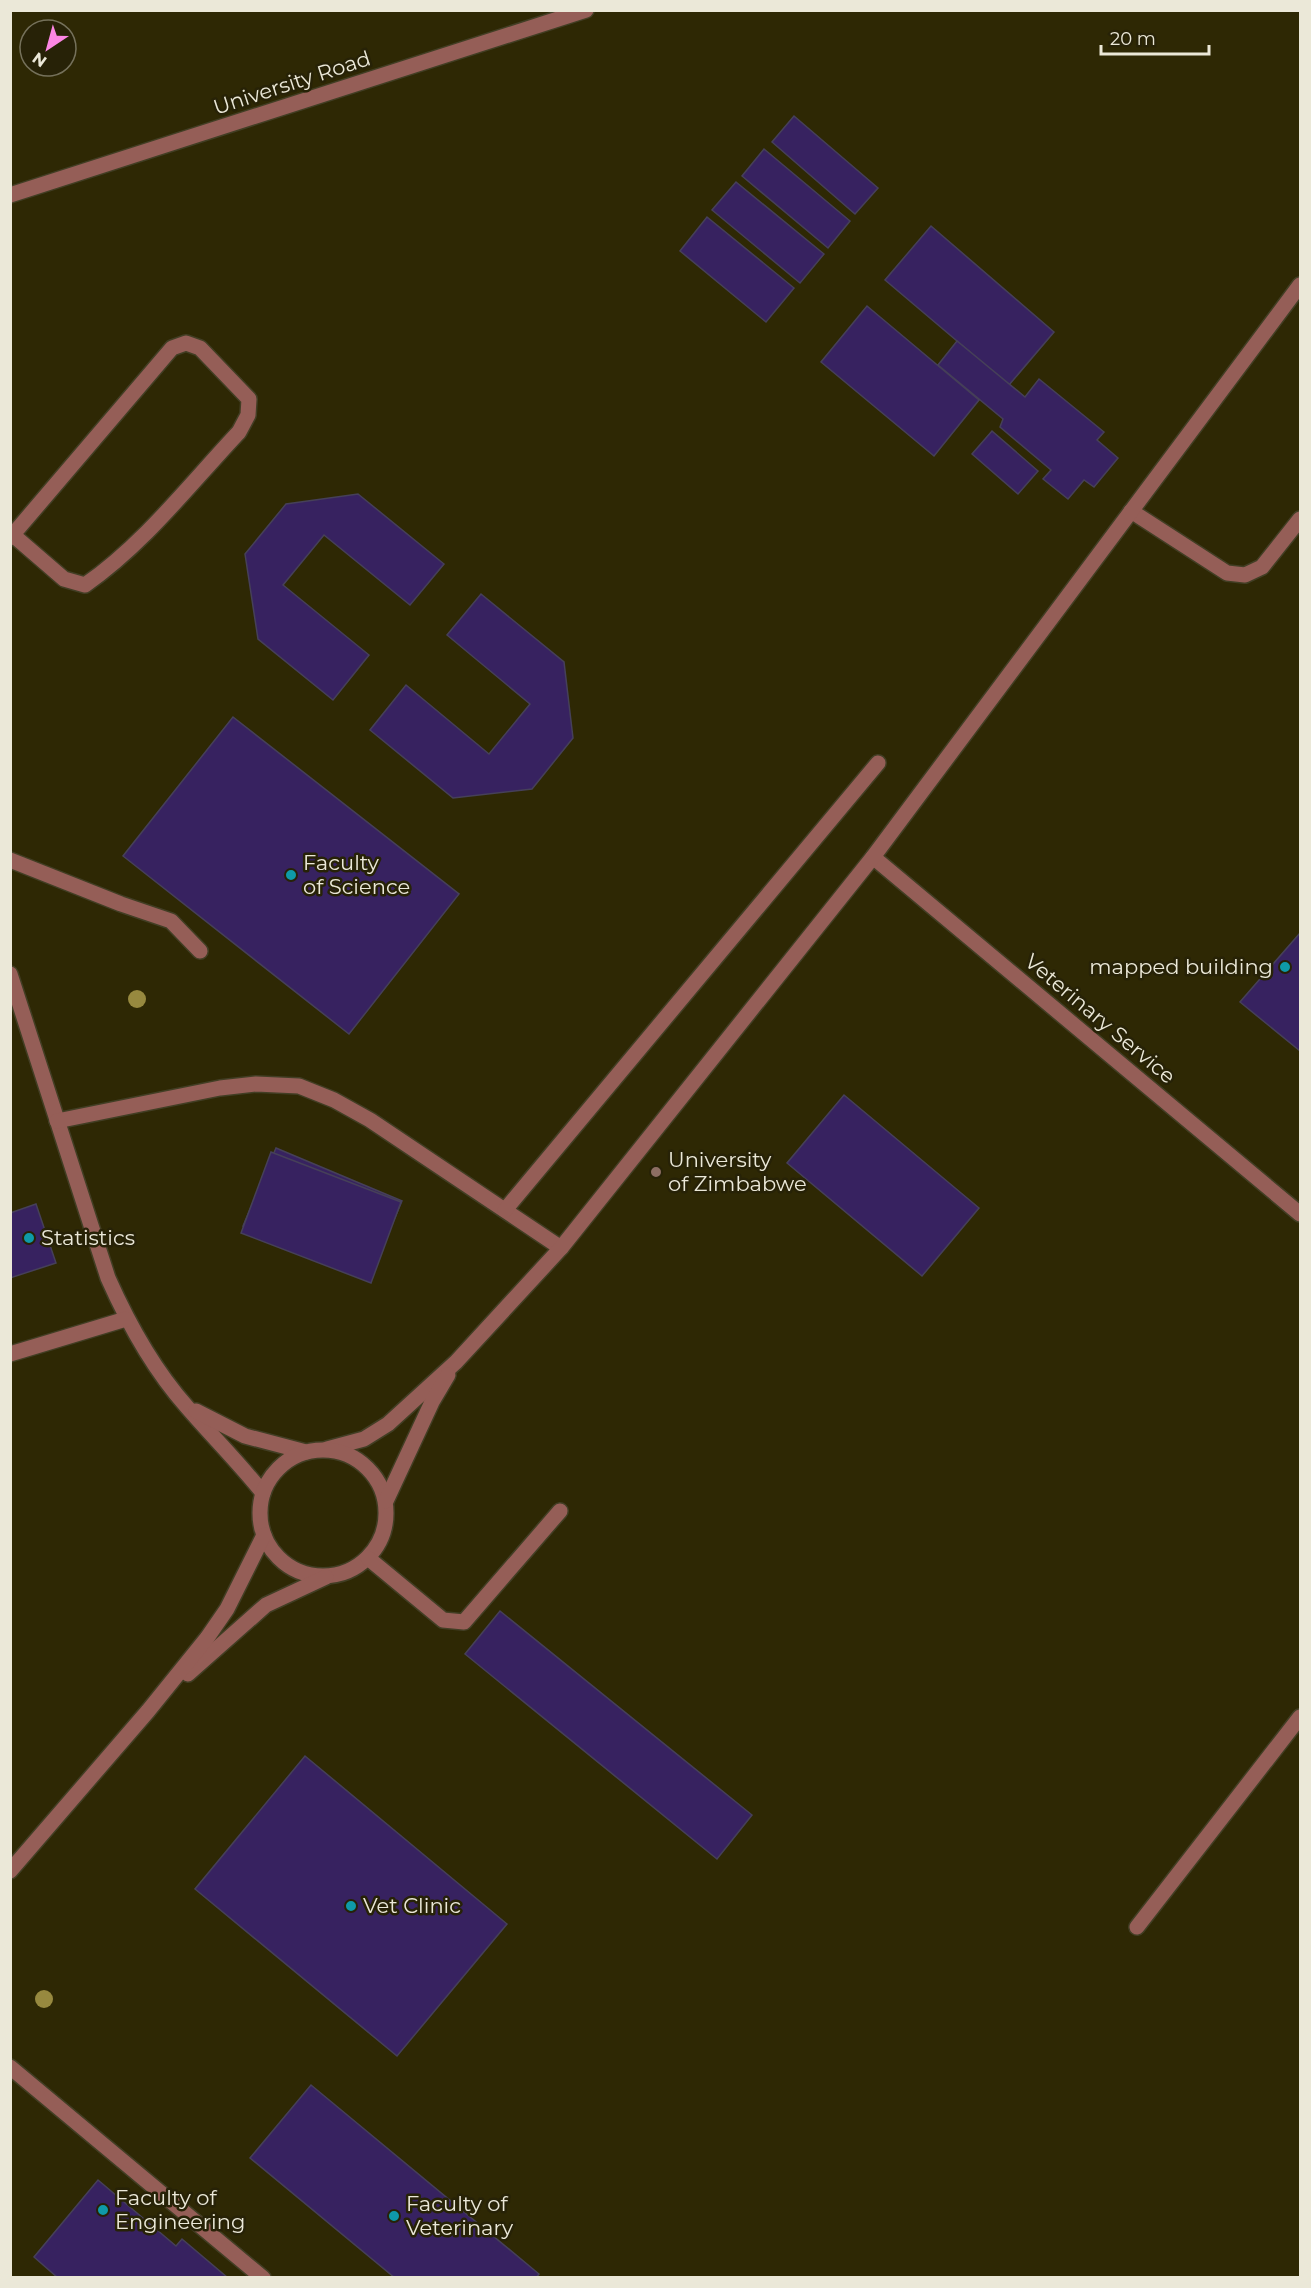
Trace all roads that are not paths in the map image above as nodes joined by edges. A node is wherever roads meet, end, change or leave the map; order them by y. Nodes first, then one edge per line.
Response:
1 (586, 10) edge
2 (10, 195) edge
3 (1300, 285) edge
4 (1131, 511) junction
5 (1300, 519) edge
6 (12, 536) edge
7 (878, 763) dead end
8 (873, 857) junction
9 (10, 860) edge
10 (200, 951) dead end
11 (10, 974) edge
12 (57, 1121) junction
13 (505, 1210) junction
14 (1300, 1214) edge
15 (561, 1248) junction
16 (126, 1319) junction
17 (10, 1354) edge
18 (456, 1362) junction
19 (186, 1406) junction
20 (327, 1449) junction
21 (306, 1452) junction
22 (263, 1493) junction
23 (386, 1501) junction
24 (561, 1511) dead end
25 (264, 1535) junction
26 (368, 1558) junction
27 (330, 1576) junction
28 (148, 1711) junction
29 (1300, 1717) edge
30 (10, 1871) edge
31 (1137, 1927) dead end
32 (10, 2067) edge
33 (262, 2277) edge

1 - 2 street, University Road
3 - 4 street
4 - 5 street
4 - 8 street
6 - 6 street
7 - 13 street
8 - 14 street, Veterinary Service
8 - 15 street
9 - 10 street
11 - 12 street
12 - 13 street
12 - 16 street
13 - 15 street
15 - 18 street
16 - 17 street
16 - 19 street
18 - 20 street
18 - 23 street
19 - 21 street
19 - 22 street
20 - 21 street
20 - 23 street
21 - 22 street
22 - 25 street
23 - 26 street
24 - 26 street
25 - 27 street
25 - 28 street
26 - 27 street
27 - 28 street
28 - 30 street
29 - 31 street
32 - 33 street

